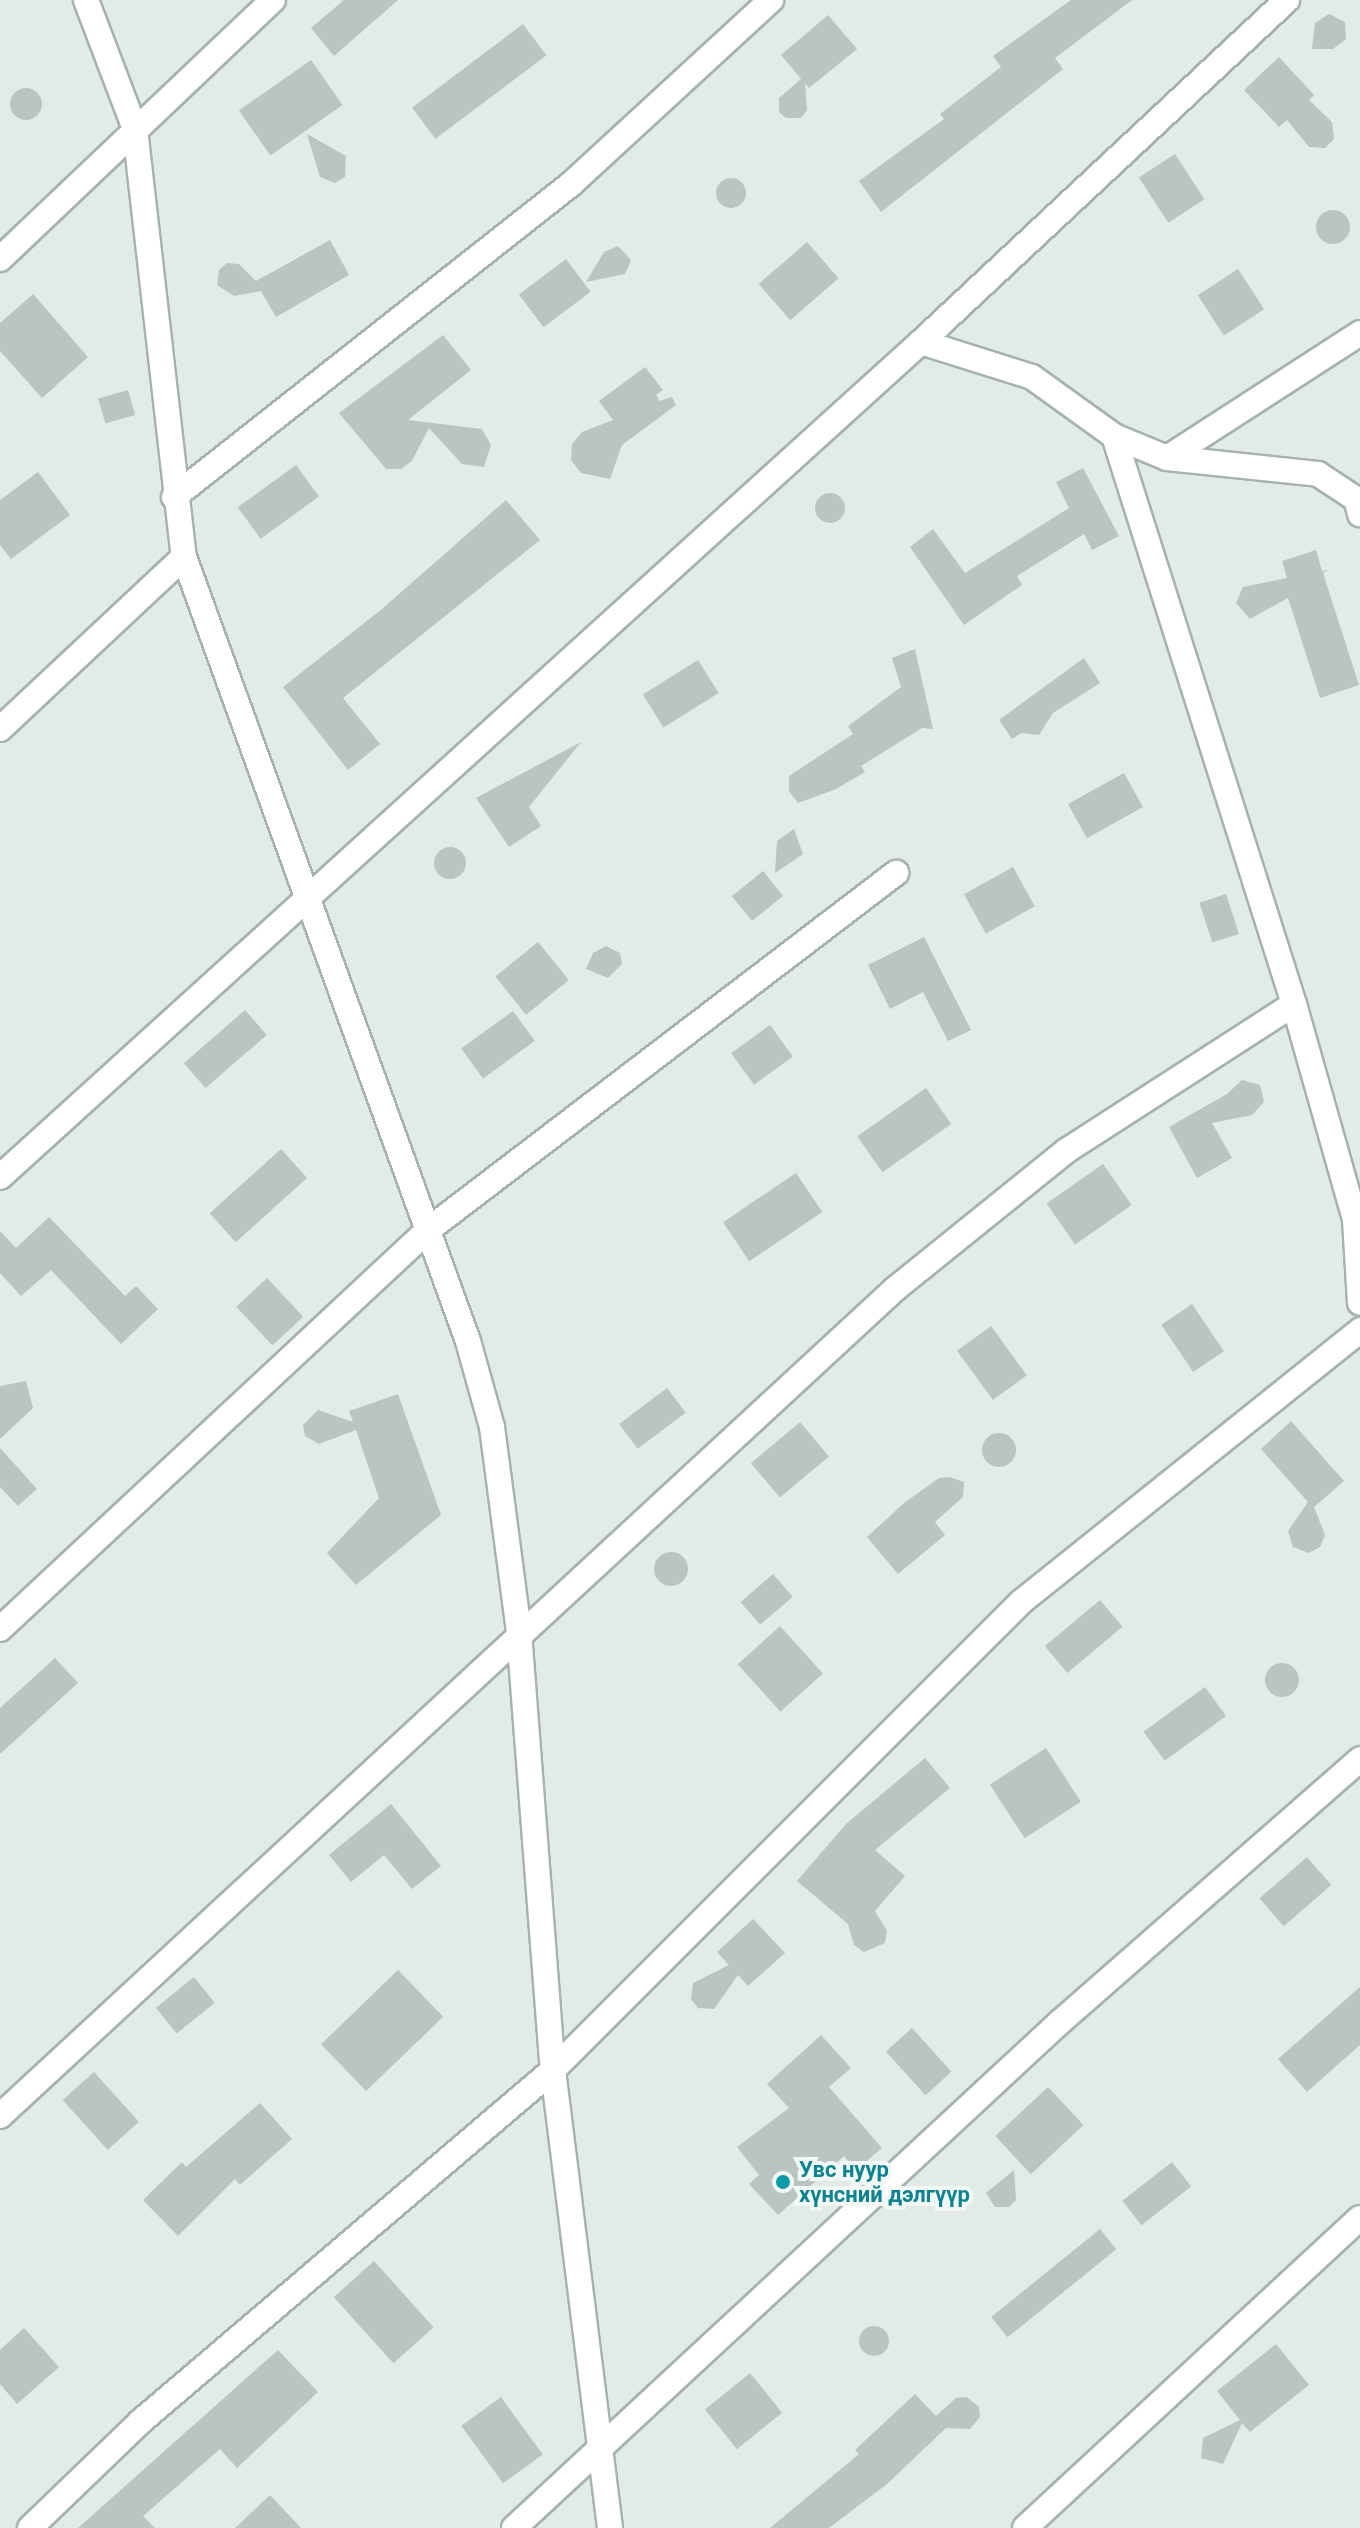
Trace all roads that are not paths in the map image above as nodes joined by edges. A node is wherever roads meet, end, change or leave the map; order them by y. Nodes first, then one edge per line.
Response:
1 (86, 0) edge
2 (273, 0) edge
3 (771, 0) edge
4 (1287, 0) edge
5 (135, 129) junction
6 (0, 259) edge
7 (1360, 333) edge
8 (921, 342) junction
9 (1114, 436) junction
10 (1167, 458) junction
11 (174, 497) junction
12 (1359, 503) edge
13 (184, 557) junction
14 (0, 729) edge
15 (896, 873) dead end
16 (307, 894) junction
17 (1294, 1004) junction
18 (0, 1177) edge
19 (428, 1230) junction
20 (1360, 1303) edge
21 (1360, 1330) edge
22 (0, 1629) edge
23 (519, 1632) junction
24 (1360, 1759) edge
25 (553, 2070) junction
26 (0, 2116) edge
27 (1360, 2218) edge
28 (599, 2445) junction
29 (30, 2528) edge
30 (514, 2528) edge
31 (610, 2528) edge
32 (1025, 2528) edge

1 - 5 street
2 - 5 street
3 - 11 street
4 - 8 street
5 - 6 street
5 - 11 street
7 - 10 street
8 - 9 street
8 - 16 street
9 - 10 street
9 - 17 street
10 - 12 street
11 - 13 street
13 - 14 street
13 - 16 street
15 - 19 street
16 - 18 street
16 - 19 street
17 - 20 street
17 - 23 street
19 - 22 street
19 - 23 street
21 - 25 street
23 - 25 street
23 - 26 street
24 - 28 street
25 - 28 street
25 - 29 street
27 - 32 street
28 - 30 street
28 - 31 street

